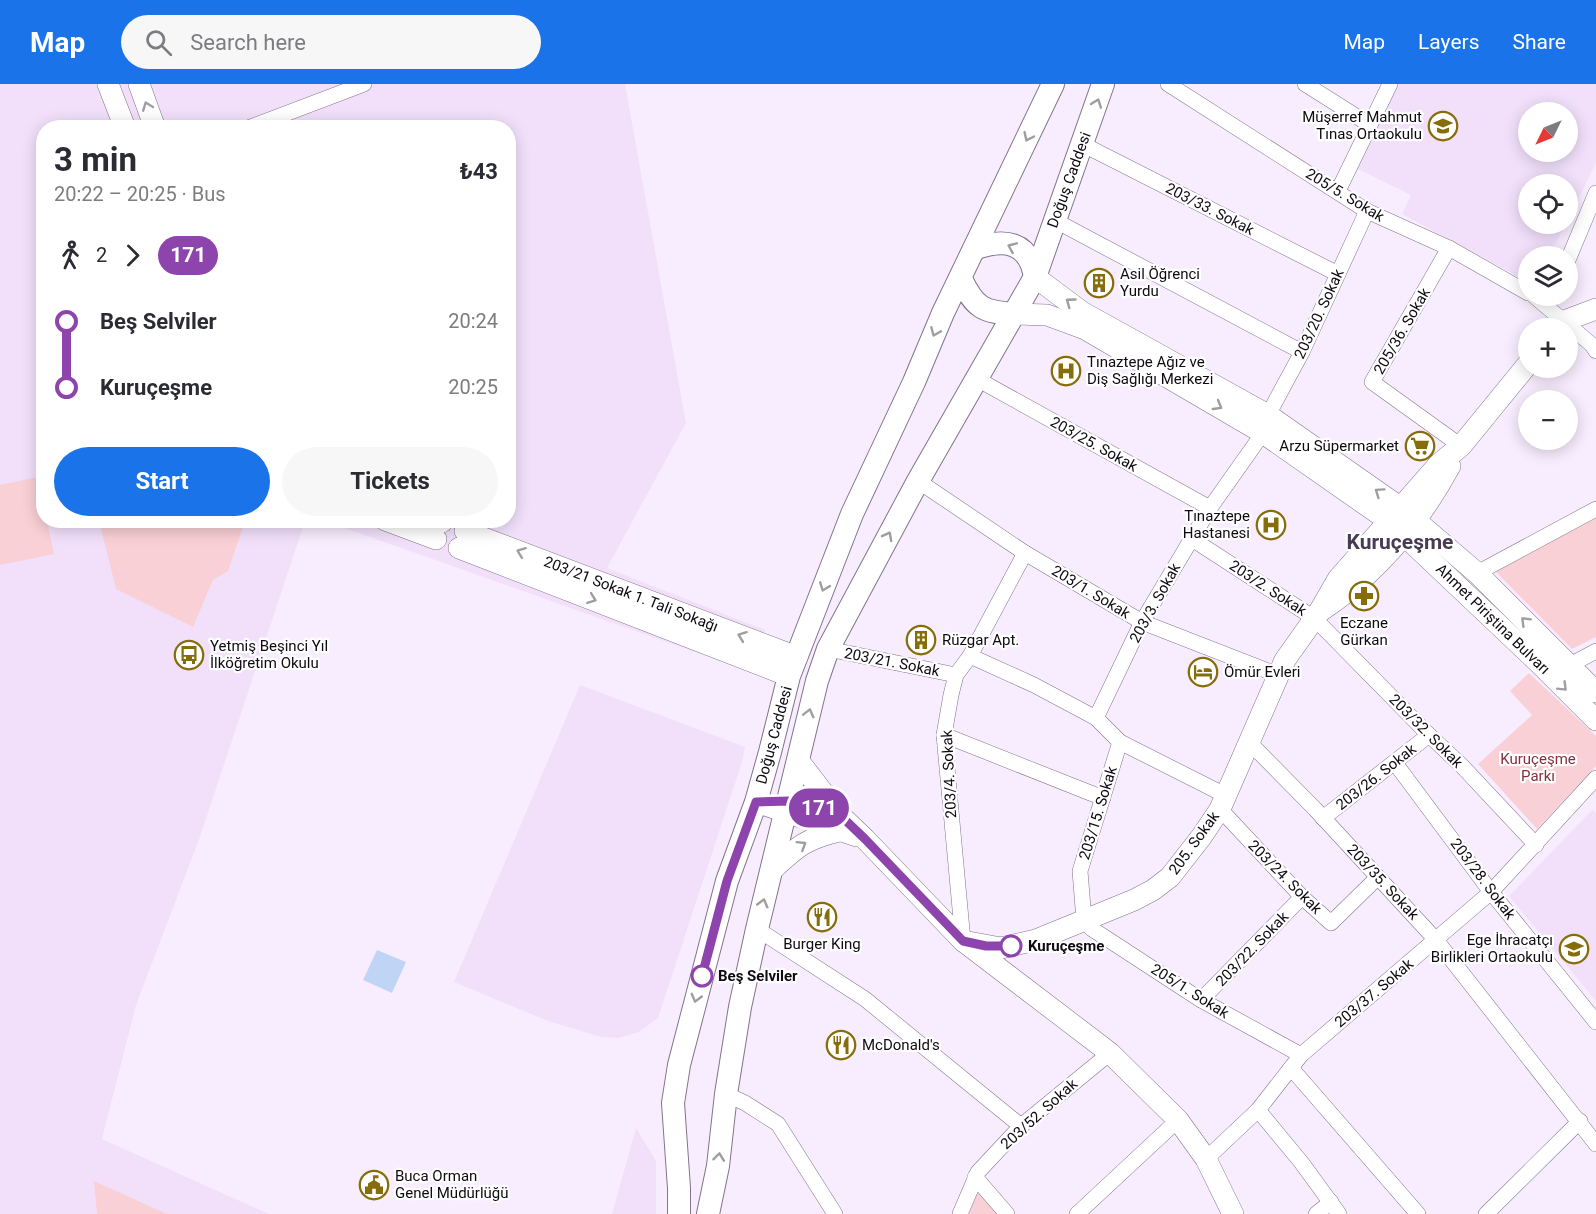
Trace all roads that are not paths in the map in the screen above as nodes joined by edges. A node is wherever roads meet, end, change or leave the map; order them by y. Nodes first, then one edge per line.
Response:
1 (108, 84) edge
2 (139, 84) edge
3 (364, 84) edge
4 (1053, 84) edge
5 (1103, 84) edge
6 (1168, 84) edge
7 (1305, 84) edge
8 (1390, 84) edge
9 (122, 120) edge
10 (153, 120) edge
11 (269, 120) edge
12 (1370, 125) junction
13 (1082, 144) junction
14 (1338, 191) junction
15 (1596, 193) edge
16 (1367, 211) junction
17 (1054, 220) junction
18 (1574, 246) edge
19 (1449, 248) junction
20 (974, 249) junction
21 (1338, 274) junction
22 (1035, 277) junction
23 (961, 279) junction
24 (1518, 287) edge
25 (1543, 306) edge
26 (1596, 309) edge
27 (1014, 314) junction
28 (1554, 318) edge
29 (1576, 318) edge
30 (1578, 338) edge
31 (1596, 351) edge
32 (1302, 352) junction
33 (1518, 376) edge
34 (977, 379) junction
35 (1266, 424) junction
36 (1461, 446) junction
37 (918, 481) junction
38 (1210, 508) junction
39 (1596, 509) edge
40 (1402, 521) junction
41 (462, 539) dead end
42 (1192, 539) junction
43 (1025, 553) junction
44 (1477, 573) junction
45 (1317, 615) junction
46 (1142, 622) junction
47 (828, 649) junction
48 (1596, 651) edge
49 (970, 656) junction
50 (1570, 665) junction
51 (793, 666) junction
52 (956, 675) junction
53 (1278, 675) junction
54 (1596, 692) edge
55 (1096, 718) junction
56 (1596, 720) edge
57 (944, 735) junction
58 (1429, 735) junction
59 (1120, 742) junction
60 (1249, 742) junction
61 (798, 760) junction
62 (1395, 763) junction
63 (1596, 778) edge
64 (1103, 798) junction
65 (756, 802) junction
66 (1222, 802) junction
67 (788, 807) junction
68 (1323, 818) junction
69 (840, 824) junction
70 (1536, 845) junction
71 (772, 870) junction
72 (1378, 877) junction
73 (1491, 892) junction
74 (1302, 897) junction
75 (1084, 920) junction
76 (757, 929) junction
77 (1436, 940) junction
78 (963, 941) junction
79 (1201, 1000) junction
80 (1596, 1022) edge
81 (1110, 1053) junction
82 (1301, 1055) junction
83 (1291, 1068) junction
84 (726, 1094) junction
85 (1258, 1110) junction
86 (1178, 1120) junction
87 (1580, 1121) junction
88 (1022, 1126) junction
89 (1596, 1144) edge
90 (1206, 1159) junction
91 (975, 1177) junction
92 (1335, 1208) edge
93 (679, 1214) edge
94 (708, 1214) edge
95 (835, 1214) edge
96 (960, 1214) edge
97 (1007, 1214) edge
98 (1077, 1214) edge
99 (1233, 1214) edge
100 (1316, 1214) edge
101 (1418, 1214) edge
102 (1486, 1214) edge

1 - 9 main road
10 -> 2 main road
3 - 11 street
4 -> 20 main road
13 -> 5 main road, Doğuş Caddesi
6 - 14 street, 205/5. Sokak
7 - 12 street
8 - 12 street
12 - 14 street
13 - 17 main road, Doğuş Caddesi
13 - 21 street, 203/33. Sokak
14 - 16 street, 205/5. Sokak
15 - 18 street
16 - 19 street, 205/5. Sokak
16 - 21 street, 203/20. Sokak
17 - 22 main road, Doğuş Caddesi
17 - 32 street
19 - 24 street, 205/5. Sokak
19 - 36 street, 205/36. Sokak
22 -> 20 main road
20 - 23 main road
21 - 32 street, 203/20. Sokak
22 - 27 main road
35 -> 22 main road, Ahmet Piriştina Bulvarı
23 - 27 main road
23 -> 51 main road, Doğuş Caddesi
25 - 28 street
26 - 29 main road
27 - 34 main road, Doğuş Caddesi
27 -> 35 main road, Ahmet Piriştina Bulvarı
30 - 31 street
32 - 35 street, 203/20. Sokak
33 - 36 main road, 205. Sokak
34 - 37 main road, Doğuş Caddesi
34 - 38 street, 203/25. Sokak
35 - 38 street, 203/3. Sokak
35 - 40 main road, Ahmet Piriştina Bulvarı
36 - 40 main road, 205. Sokak
37 - 43 street, 203/1. Sokak
47 -> 37 main road, Doğuş Caddesi
38 - 42 street, 203/3. Sokak
39 - 44 street
40 - 44 main road, Ahmet Piriştina Bulvarı
40 - 45 main road, 205. Sokak
40 -> 56 main road, Ahmet Piriştina Bulvarı
41 - 51 main road, 203/21 Sokak 1. Tali Sokağı
42 - 45 street, 203/2. Sokak
42 - 46 street, 203/3. Sokak
43 - 46 street, 203/1. Sokak
43 - 49 street, 203/4. Sokak
50 -> 44 main road, Ahmet Piriştina Bulvarı
45 - 53 main road, 205. Sokak
45 - 58 street, 203/32. Sokak
46 - 53 street, 203/1. Sokak
46 - 55 street, 203/3. Sokak
47 - 52 street, 203/21. Sokak
61 -> 47 main road, Doğuş Caddesi
48 - 50 street
49 - 52 street, 203/4. Sokak
49 - 55 street
50 - 54 main road, Ahmet Piriştina Bulvarı
51 - 65 main road, Doğuş Caddesi
52 - 57 street, 203/4. Sokak
53 - 60 main road, 205. Sokak
55 - 59 street
57 - 64 street
57 - 78 street, 203/4. Sokak
58 - 62 street, 203/26. Sokak
58 - 70 street, 203/32. Sokak
59 - 64 street, 203/15. Sokak
59 - 66 street
60 - 66 main road, 205. Sokak
60 - 68 street, 203/35. Sokak
61 - 67 main road, Doğuş Caddesi
61 - 69 main road
62 - 68 street, 203/26. Sokak
62 - 73 street, 203/28. Sokak
63 - 70 street, 203/37. Sokak
64 - 75 street, 203/15. Sokak
65 - 67 main road
65 -> 93 main road, Doğuş Caddesi
66 - 74 street, 203/24. Sokak
66 - 75 main road, 205. Sokak
67 - 69 main road
67 - 71 main road, Doğuş Caddesi
68 - 72 street, 203/35. Sokak
71 -> 69 main road
69 - 78 main road
70 - 73 street, 203/37. Sokak
76 -> 71 main road, Doğuş Caddesi
72 - 74 street, 203/24. Sokak
72 - 77 street, 203/35. Sokak
73 - 77 street, 203/37. Sokak
73 - 80 street, 203/28. Sokak
74 - 79 street, 203/22. Sokak
75 - 78 main road, 205. Sokak
75 - 79 street, 205/1. Sokak
76 - 84 main road, Doğuş Caddesi
76 - 88 street
77 - 82 street, 203/37. Sokak
77 - 87 street, 203/35. Sokak
78 - 81 main road
79 - 82 street, 205/1. Sokak
81 - 86 main road
81 - 88 street, 203/52. Sokak
82 - 83 street, 203/37. Sokak
83 - 85 street, 203/37. Sokak
83 - 101 street
94 -> 84 main road, Doğuş Caddesi
84 - 95 street
85 - 90 street, 203/37. Sokak
85 - 92 street
86 - 90 main road
86 - 98 street
87 - 89 street, 203/35. Sokak
87 - 102 street
88 - 91 street, 203/52. Sokak
90 - 99 main road
91 - 96 street, 203/52. Sokak
91 - 97 street
92 - 100 street

